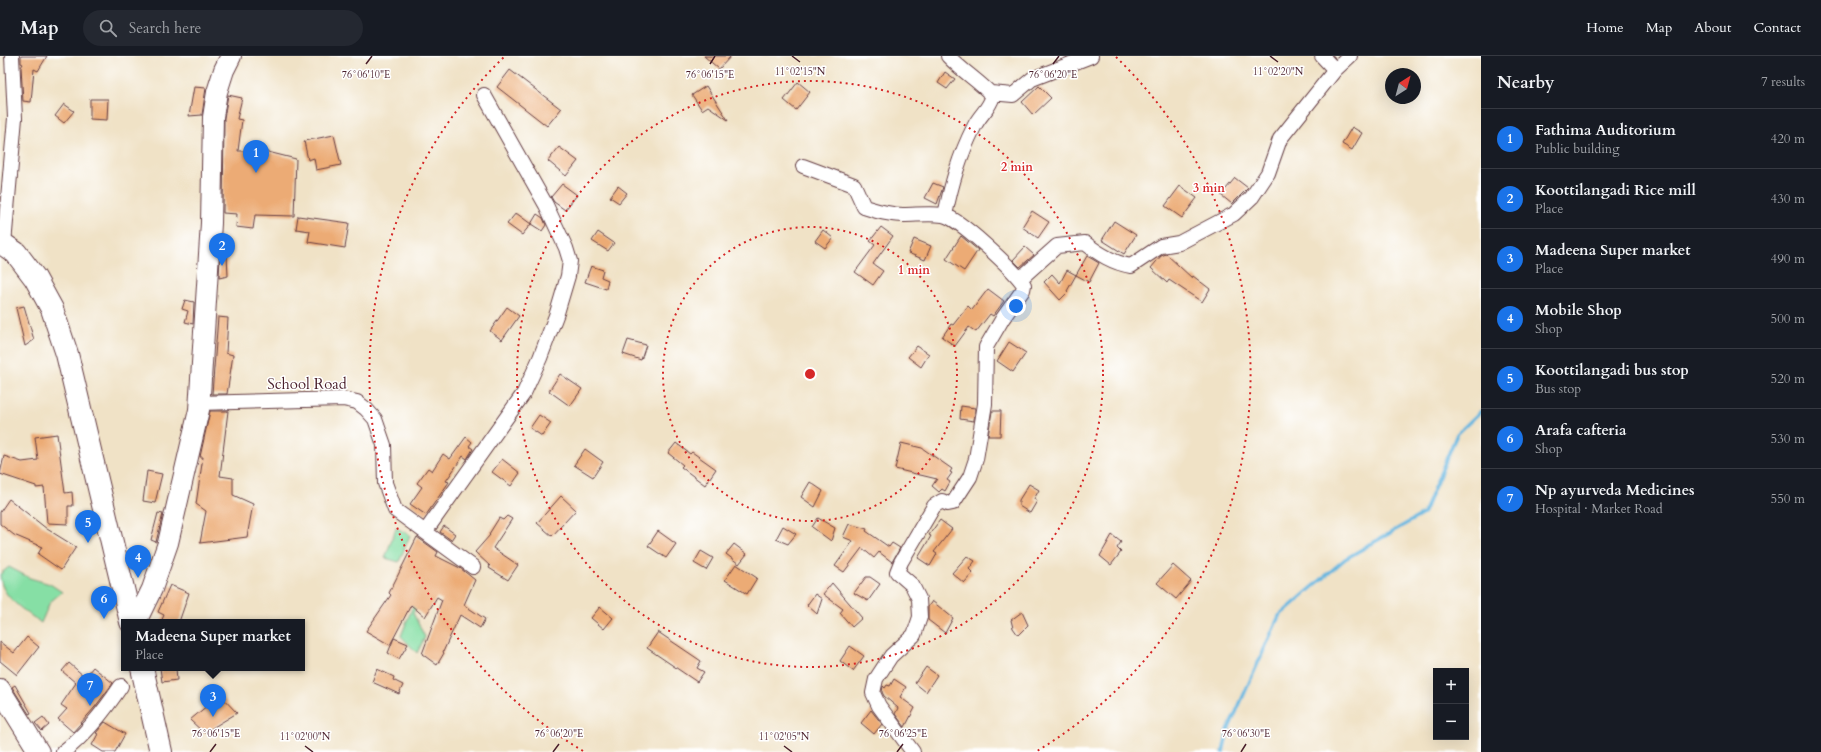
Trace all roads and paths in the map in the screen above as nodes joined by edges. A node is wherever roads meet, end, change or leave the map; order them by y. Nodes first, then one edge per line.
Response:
1 (12, 56) edge
2 (231, 56) edge
3 (948, 56) edge
4 (1091, 56) edge
5 (1322, 56) edge
6 (1350, 56) edge
7 (1335, 70) junction
8 (991, 93) junction
9 (484, 95) dead end
10 (803, 166) dead end
11 (945, 215) junction
12 (2, 243) edge
13 (1020, 280) junction
14 (199, 403) junction
15 (425, 532) junction
16 (472, 568) dead end
17 (135, 619) edge
18 (136, 619) edge
19 (143, 671) edge
20 (121, 686) dead end
21 (0, 688) edge
22 (38, 752) edge
23 (63, 752) edge
24 (161, 752) edge
25 (913, 752) edge

1 - 12 street
2 - 14 main road
3 - 8 street
4 - 8 street
5 - 7 street
6 - 7 street
7 - 13 street
8 - 11 street
9 - 15 street
10 - 11 street
11 - 13 street
12 - 17 highway
13 - 25 street
14 - 15 street, School Road
14 - 18 main road
15 - 16 street, School Road
19 - 24 highway
20 - 23 street
21 - 22 main road

